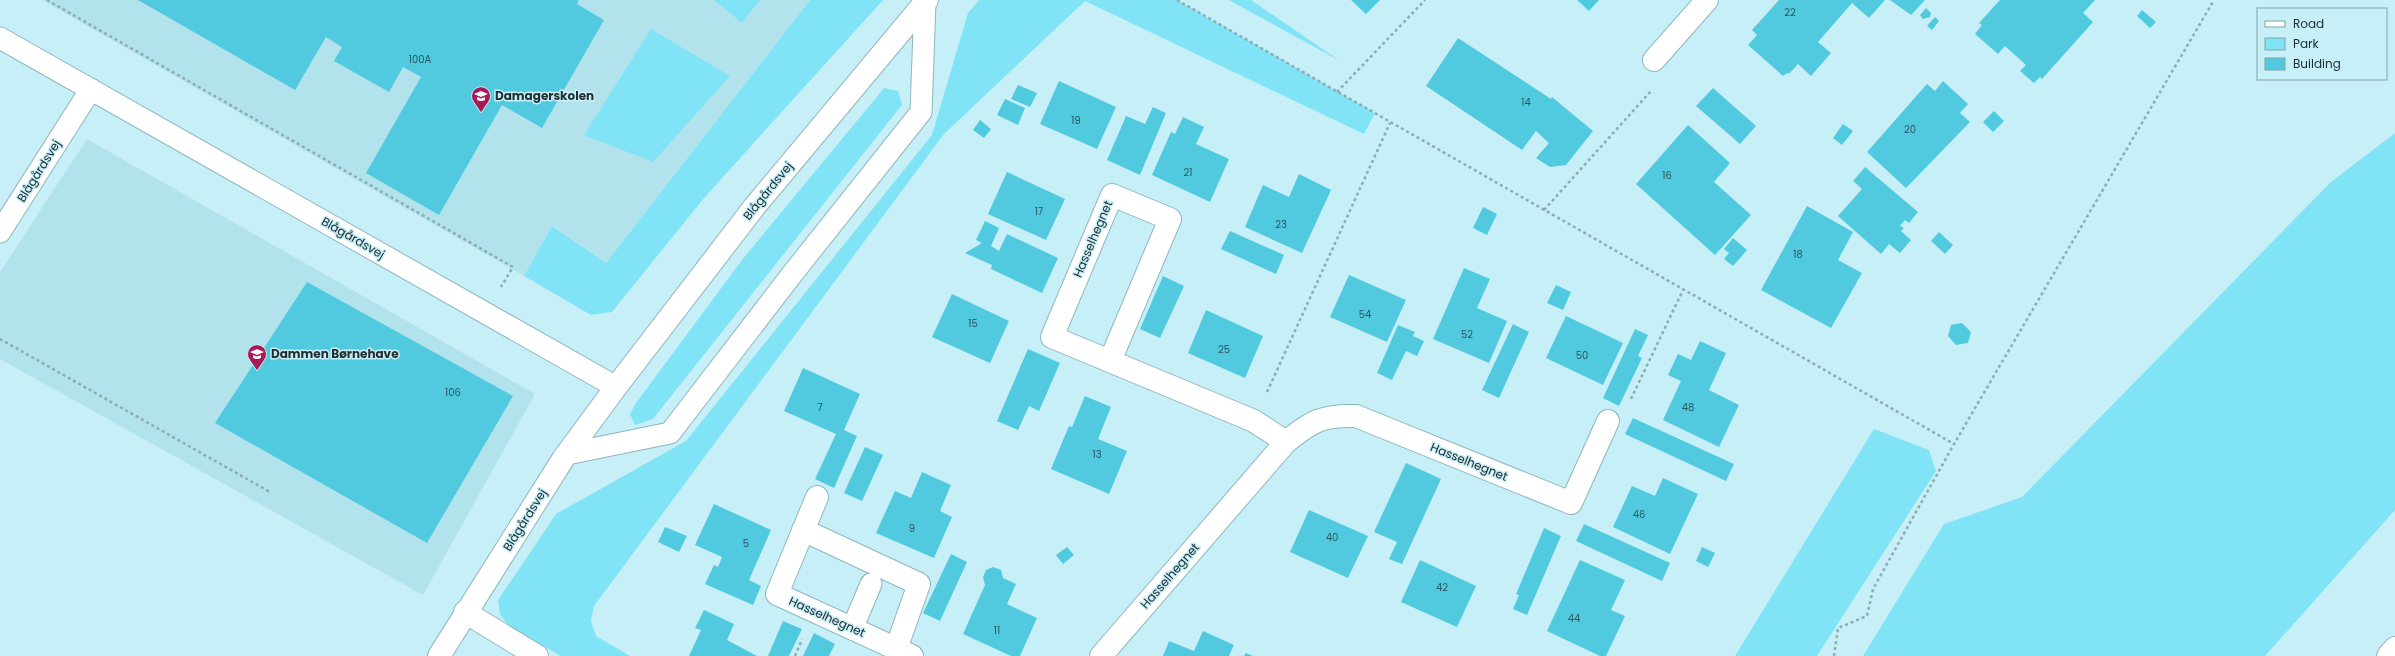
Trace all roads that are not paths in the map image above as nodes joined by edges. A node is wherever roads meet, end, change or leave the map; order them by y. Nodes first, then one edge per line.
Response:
1 (1707, 0) edge
2 (926, 1) edge
3 (0, 38) edge
4 (1654, 60) road end
5 (91, 89) junction
6 (0, 232) edge
7 (1110, 361) junction
8 (616, 387) junction
9 (1608, 421) road end
10 (1286, 442) junction
11 (567, 454) junction
12 (817, 497) dead end
13 (804, 530) junction
14 (872, 584) dead end
15 (465, 612) junction
16 (852, 629) junction
17 (2395, 648) edge
18 (904, 652) edge
19 (439, 656) edge
20 (537, 656) edge
21 (1101, 656) edge
22 (2388, 656) edge

1 - 4 main road
2 - 8 main road, Blågårdsvej
2 - 11 lane
3 - 5 lane, Blågårdsvej
5 - 6 lane, Blågårdsvej
5 - 8 lane, Blågårdsvej
7 - 7 main road, Hasselhegnet
7 - 10 main road, Hasselhegnet
8 - 11 main road, Blågårdsvej
9 - 10 main road, Hasselhegnet
10 - 21 main road, Hasselhegnet
11 - 15 main road, Blågårdsvej
12 - 13 main road, Hasselhegnet
13 - 16 main road, Hasselhegnet
13 - 18 main road, Hasselhegnet
14 - 16 lane
15 - 19 main road, Blågårdsvej
15 - 20 main road
16 - 18 main road, Hasselhegnet
17 - 22 main road

